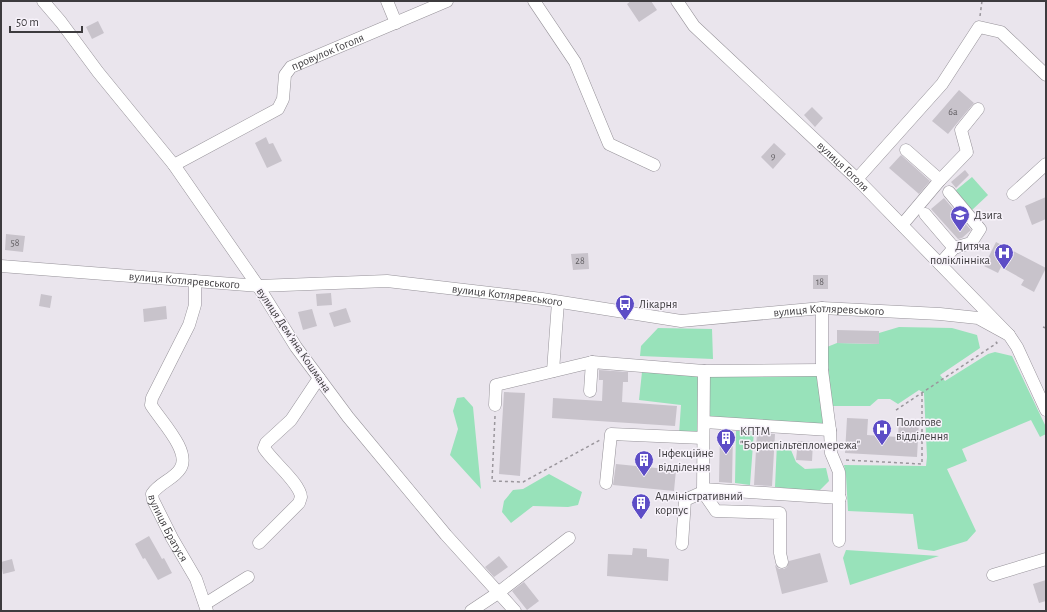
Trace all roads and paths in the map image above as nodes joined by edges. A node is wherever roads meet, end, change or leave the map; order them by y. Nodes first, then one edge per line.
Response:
1 (43, 1) edge
2 (387, 1) edge
3 (447, 1) edge
4 (534, 1) edge
5 (677, 1) edge
6 (982, 1) edge
7 (396, 23) junction
8 (979, 28) junction
9 (1046, 75) edge
10 (978, 109) dead end
11 (906, 150) dead end
12 (1046, 164) edge
13 (174, 165) junction
14 (654, 165) dead end
15 (857, 179) junction
16 (940, 180) junction
17 (949, 192) dead end
18 (1013, 194) dead end
19 (925, 214) dead end
20 (902, 225) junction
21 (954, 248) junction
22 (940, 264) junction
23 (1, 266) edge
24 (195, 281) junction
25 (258, 286) junction
26 (558, 302) junction
27 (822, 308) junction
28 (1008, 335) junction
29 (997, 343) dead end
30 (592, 362) junction
31 (822, 370) junction
32 (552, 371) junction
33 (704, 371) junction
34 (319, 378) junction
35 (590, 391) dead end
36 (922, 393) junction
37 (495, 405) joint
38 (896, 410) dead end
39 (1046, 410) edge
40 (704, 422) junction
41 (830, 430) junction
42 (611, 434) junction
43 (703, 438) junction
44 (834, 459) junction
45 (606, 483) dead end
46 (703, 491) junction
47 (781, 494) junction
48 (840, 498) junction
49 (780, 513) junction
50 (569, 538) dead end
51 (839, 541) dead end
52 (259, 543) dead end
53 (682, 544) dead end
54 (1046, 559) edge
55 (782, 562) dead end
56 (993, 575) dead end
57 (248, 577) dead end
58 (498, 593) junction
59 (206, 608) edge
60 (471, 611) edge
61 (515, 611) edge

1 - 13 street, вулиця Демʼяна Кошмана
2 - 7 street
3 - 7 street, провулок Гоголя
4 - 14 street
5 - 15 street, вулиця Гоголя
6 - 8 path
7 - 13 street, провулок Гоголя
8 - 9 street
8 - 15 street
10 - 16 street
11 - 16 street
12 - 18 street
13 - 25 street, вулиця Демʼяна Кошмана
15 - 20 street, вулиця Гоголя
16 - 20 street
17 - 21 street
19 - 21 street
20 - 22 street, вулиця Гоголя
21 - 22 street
22 - 28 street, вулиця Гоголя
23 - 24 street, вулиця Котляревського
24 - 25 street, вулиця Котляревського
24 - 59 street, вулиця Братуся
25 - 26 street, вулиця Котляревського
25 - 34 street, вулиця Демʼяна Кошмана
26 - 27 street, вулиця Котляревського
26 - 32 street
27 - 28 street, вулиця Котляревського
27 - 31 street
28 - 39 street, вулиця Гоголя
29 - 36 path
30 - 32 street
30 - 33 street
30 - 35 street
31 - 33 street
31 - 41 street
32 - 37 street
33 - 40 street
34 - 52 street
34 - 58 street, вулиця Демʼяна Кошмана
36 - 38 path
36 - 44 path
37 - 42 path
40 - 41 street
40 - 43 street
41 - 44 street
42 - 43 street
42 - 45 street
43 - 46 street
44 - 48 street
46 - 47 street
46 - 49 street
46 - 53 street
47 - 48 street
47 - 49 street
48 - 51 street
49 - 55 street
50 - 58 street
54 - 56 street
57 - 59 street
58 - 60 street
58 - 61 street, вулиця Демʼяна Кошмана

